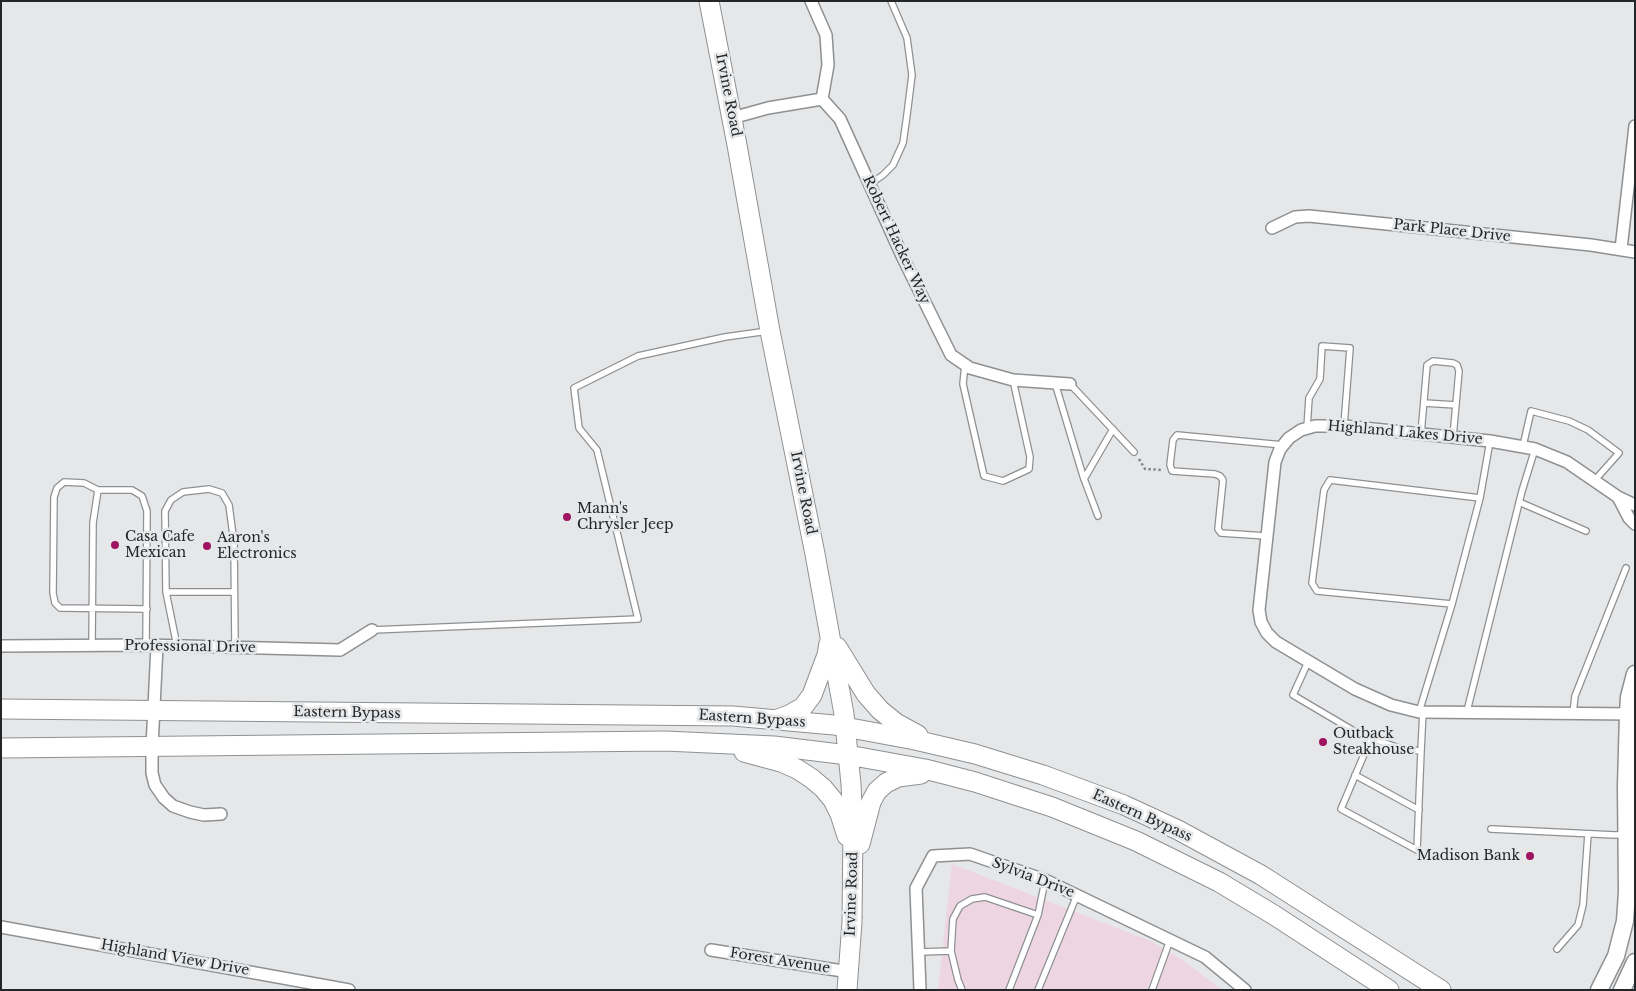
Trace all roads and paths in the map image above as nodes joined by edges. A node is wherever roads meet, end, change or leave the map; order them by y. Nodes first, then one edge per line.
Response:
1 (709, 1) edge
2 (811, 1) edge
3 (892, 1) edge
4 (822, 99) junction
5 (732, 118) junction
6 (1635, 126) edge
7 (870, 184) junction
8 (1272, 228) dead end
9 (1620, 249) junction
10 (1635, 252) edge
11 (770, 331) junction
12 (965, 364) junction
13 (1013, 380) junction
14 (1055, 383) junction
15 (1070, 384) joint
16 (1424, 403) junction
17 (1456, 405) junction
18 (1344, 426) junction
19 (1308, 428) junction
20 (1113, 429) junction
21 (1421, 434) junction
22 (1452, 437) junction
23 (1490, 441) junction
24 (1283, 445) junction
25 (1523, 446) junction
26 (1535, 449) junction
27 (1134, 452) joint
28 (1172, 471) junction
29 (1084, 479) junction
30 (1595, 480) junction
31 (98, 490) junction
32 (1618, 497) junction
33 (1480, 498) junction
34 (1519, 502) junction
35 (1635, 505) edge
36 (1098, 516) dead end
37 (1635, 524) edge
38 (1586, 530) dead end
39 (1266, 536) junction
40 (1626, 568) dead end
41 (166, 592) junction
42 (234, 592) junction
43 (1452, 604) junction
44 (92, 609) junction
45 (146, 609) junction
46 (372, 630) joint
47 (830, 637) junction
48 (92, 645) junction
49 (1, 646) edge
50 (151, 646) junction
51 (177, 646) junction
52 (234, 648) junction
53 (1308, 662) junction
54 (1635, 674) edge
55 (1, 709) edge
56 (154, 711) junction
57 (1467, 711) junction
58 (1421, 712) junction
59 (1573, 713) junction
60 (1631, 714) edge
61 (777, 719) junction
62 (845, 727) junction
63 (1371, 738) junction
64 (702, 742) junction
65 (939, 746) junction
66 (152, 747) junction
67 (1, 748) edge
68 (1421, 751) junction
69 (848, 755) junction
70 (944, 774) junction
71 (1356, 775) junction
72 (1419, 810) junction
73 (221, 814) dead end
74 (1491, 830) dead end
75 (1588, 834) junction
76 (1631, 834) edge
77 (854, 867) junction
78 (1045, 880) junction
79 (1631, 893) edge
80 (1077, 895) junction
81 (1038, 915) junction
82 (1, 927) edge
83 (1170, 940) junction
84 (1557, 949) dead end
85 (711, 950) dead end
86 (951, 951) junction
87 (919, 952) junction
88 (1635, 962) edge
89 (848, 981) edge
90 (349, 990) edge
91 (920, 990) edge
92 (962, 990) edge
93 (1009, 990) edge
94 (1038, 990) edge
95 (1152, 990) edge
96 (1246, 990) edge
97 (1388, 990) edge
98 (1441, 990) edge
99 (1599, 990) edge
100 (1622, 990) edge

1 - 5 main road, Irvine Road
2 - 4 street
3 - 7 lane
4 - 5 street
4 - 7 street, Robert Hacker Way
5 - 11 main road, Irvine Road
6 - 9 street
7 - 12 street, Robert Hacker Way
8 - 9 street, Park Place Drive
9 - 10 street, Park Place Drive
11 - 46 lane
11 - 47 main road, Irvine Road
12 - 13 street, Robert Hacker Way
12 - 13 lane
13 - 14 street, Robert Hacker Way
14 - 15 street, Robert Hacker Way
14 - 29 lane
15 - 20 lane
16 - 17 lane
16 - 17 lane
16 - 21 lane
17 - 22 lane
18 - 19 street, Highland Lakes Drive
18 - 19 lane
18 - 21 street, Highland Lakes Drive
19 - 24 street, Highland Lakes Drive
20 - 27 lane
20 - 29 lane
21 - 22 street, Highland Lakes Drive
22 - 23 street, Highland Lakes Drive
23 - 25 street, Highland Lakes Drive
23 - 33 lane
24 - 28 lane
24 - 39 street
25 - 26 street, Highland Lakes Drive
25 - 30 lane
26 - 30 street, Highland Lakes Drive
26 - 34 lane
27 - 28 path
28 - 39 lane
29 - 36 lane
30 - 32 street, Highland Lakes Drive
31 - 44 lane
31 - 44 lane
31 - 45 lane
32 - 35 street
32 - 37 street, Highland Lakes Drive
33 - 43 lane
33 - 43 lane
34 - 38 lane
34 - 57 lane
39 - 53 street
40 - 59 lane
41 - 42 lane
41 - 42 lane
41 - 51 lane
42 - 52 lane
43 - 58 lane
44 - 45 lane
44 - 48 lane
45 - 50 lane
46 - 52 street, Professional Drive
47 - 61 main road
47 - 62 main road, Irvine Road
47 - 65 main road
48 - 49 street, Professional Drive
48 - 50 street, Professional Drive
50 - 51 street, Professional Drive
50 - 56 street
51 - 52 street, Professional Drive
53 - 58 street
53 - 63 lane
54 - 60 street
55 - 56 main road, Eastern Bypass
56 - 61 main road, Eastern Bypass
56 - 66 street
57 - 58 street
57 - 59 street
58 - 68 lane
59 - 60 street
60 - 76 street
61 - 62 main road, Eastern Bypass
62 - 65 main road, Eastern Bypass
62 - 69 main road, Irvine Road
63 - 68 lane
63 - 71 lane
64 - 66 main road, Eastern Bypass
64 - 69 main road, Eastern Bypass
64 - 77 main road
65 - 98 main road, Eastern Bypass
66 - 67 main road, Eastern Bypass
66 - 73 street
68 - 72 lane
69 - 70 main road, Eastern Bypass
69 - 77 main road, Irvine Road
70 - 77 main road
70 - 97 main road, Eastern Bypass
71 - 72 lane
71 - 72 lane
74 - 75 lane
75 - 76 lane
75 - 84 lane
76 - 79 street
77 - 89 main road, Irvine Road
78 - 80 street, Sylvia Drive
78 - 81 lane
78 - 87 street, Sylvia Drive
79 - 99 street
80 - 83 street, Sylvia Drive
80 - 94 lane
81 - 86 lane
81 - 93 lane
82 - 90 street, Highland View Drive
83 - 95 lane
83 - 96 street, Sylvia Drive
85 - 89 street, Forest Avenue
86 - 87 lane
86 - 92 lane
87 - 91 street, Sylvia Drive
88 - 100 street

